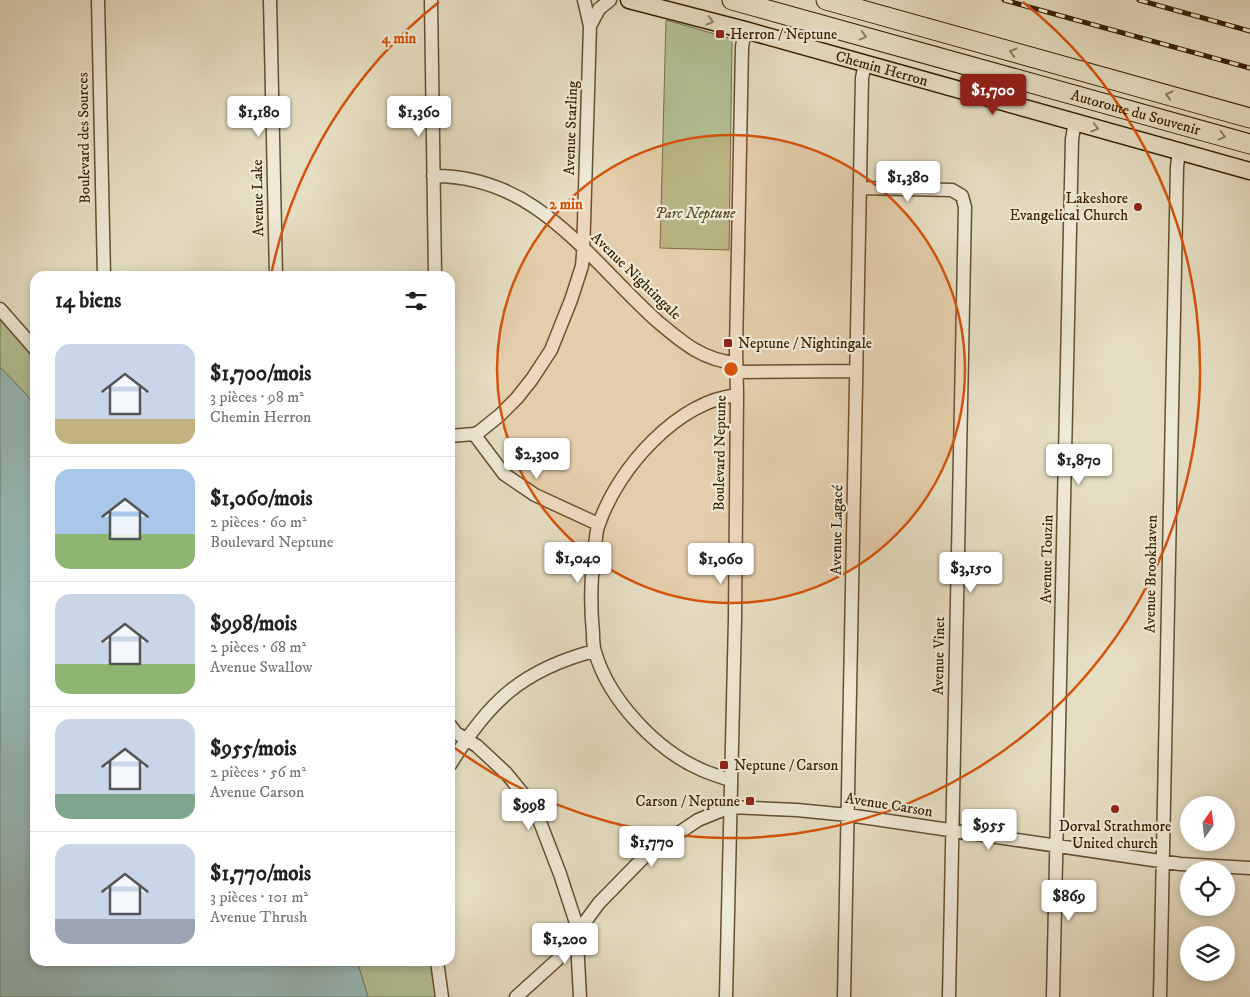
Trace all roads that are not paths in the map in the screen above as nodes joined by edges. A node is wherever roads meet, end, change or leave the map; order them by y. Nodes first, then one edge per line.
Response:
1 (98, 0) edge
2 (270, 0) edge
3 (431, 0) edge
4 (584, 0) edge
5 (610, 0) edge
6 (629, 0) edge
7 (732, 0) edge
8 (826, 0) edge
9 (590, 26) junction
10 (745, 30) junction
11 (865, 64) junction
12 (1250, 118) edge
13 (1075, 122) junction
14 (1250, 144) edge
15 (1180, 151) junction
16 (1250, 171) edge
17 (433, 176) junction
18 (860, 188) junction
19 (584, 248) junction
20 (104, 271) edge
21 (276, 271) edge
22 (435, 271) edge
23 (0, 309) edge
24 (30, 343) edge
25 (736, 367) junction
26 (856, 371) junction
27 (738, 395) junction
28 (474, 434) junction
29 (455, 436) edge
30 (598, 524) junction
31 (594, 651) junction
32 (455, 732) edge
33 (466, 740) junction
34 (455, 757) edge
35 (730, 780) junction
36 (730, 807) junction
37 (848, 815) junction
38 (952, 831) junction
39 (1057, 846) junction
40 (1162, 862) junction
41 (1250, 868) edge
42 (576, 933) junction
43 (438, 966) edge
44 (442, 997) edge
45 (516, 997) edge
46 (580, 997) edge
47 (726, 997) edge
48 (844, 997) edge
49 (949, 997) edge
50 (1054, 997) edge
51 (1160, 997) edge

1 - 20 street, Boulevard des Sources
2 - 21 street, Avenue Lake
3 - 17 street
4 - 9 street, Avenue Starling
5 - 9 street
6 -> 10 main road, Chemin Herron
7 -> 14 highway, Autoroute du Souvenir
12 -> 8 highway, Autoroute du Souvenir
9 - 19 street, Avenue Starling
10 - 11 main road, Chemin Herron
10 - 25 street, Boulevard Neptune
11 - 13 main road, Chemin Herron
11 - 18 street, Avenue Lagacé
13 -> 15 main road, Chemin Herron
13 - 39 street, Avenue Touzin
15 - 16 main road, Chemin Herron
15 - 40 street, Avenue Brookhaven
17 - 19 street, Avenue Nightingale
17 - 22 street
18 - 26 street, Avenue Lagacé
18 - 38 street, Avenue Vinet
19 - 25 street, Avenue Nightingale
19 - 28 street, Avenue Starling
23 - 24 street
25 - 26 street, Avenue Nightingale
25 - 27 street, Boulevard Neptune
26 - 37 street, Avenue Lagacé
27 - 30 street
27 - 35 street, Boulevard Neptune
28 - 29 street
28 - 30 street
30 - 31 street
31 - 33 street
31 - 35 street
32 - 33 street
33 - 34 street
33 - 42 street
35 - 36 street, Boulevard Neptune
36 - 37 street, Avenue Carson
36 - 42 street
36 - 47 street, Boulevard Neptune
37 - 38 street, Avenue Carson
37 - 48 street, Avenue Lagacé
38 - 39 street, Avenue Carson
38 - 49 street, Avenue Vinet
39 - 40 street, Avenue Carson
39 - 50 street, Avenue Touzin
40 - 41 street, Avenue Carson
40 - 51 street, Avenue Brookhaven
42 - 45 street
42 - 46 street
43 - 44 street

